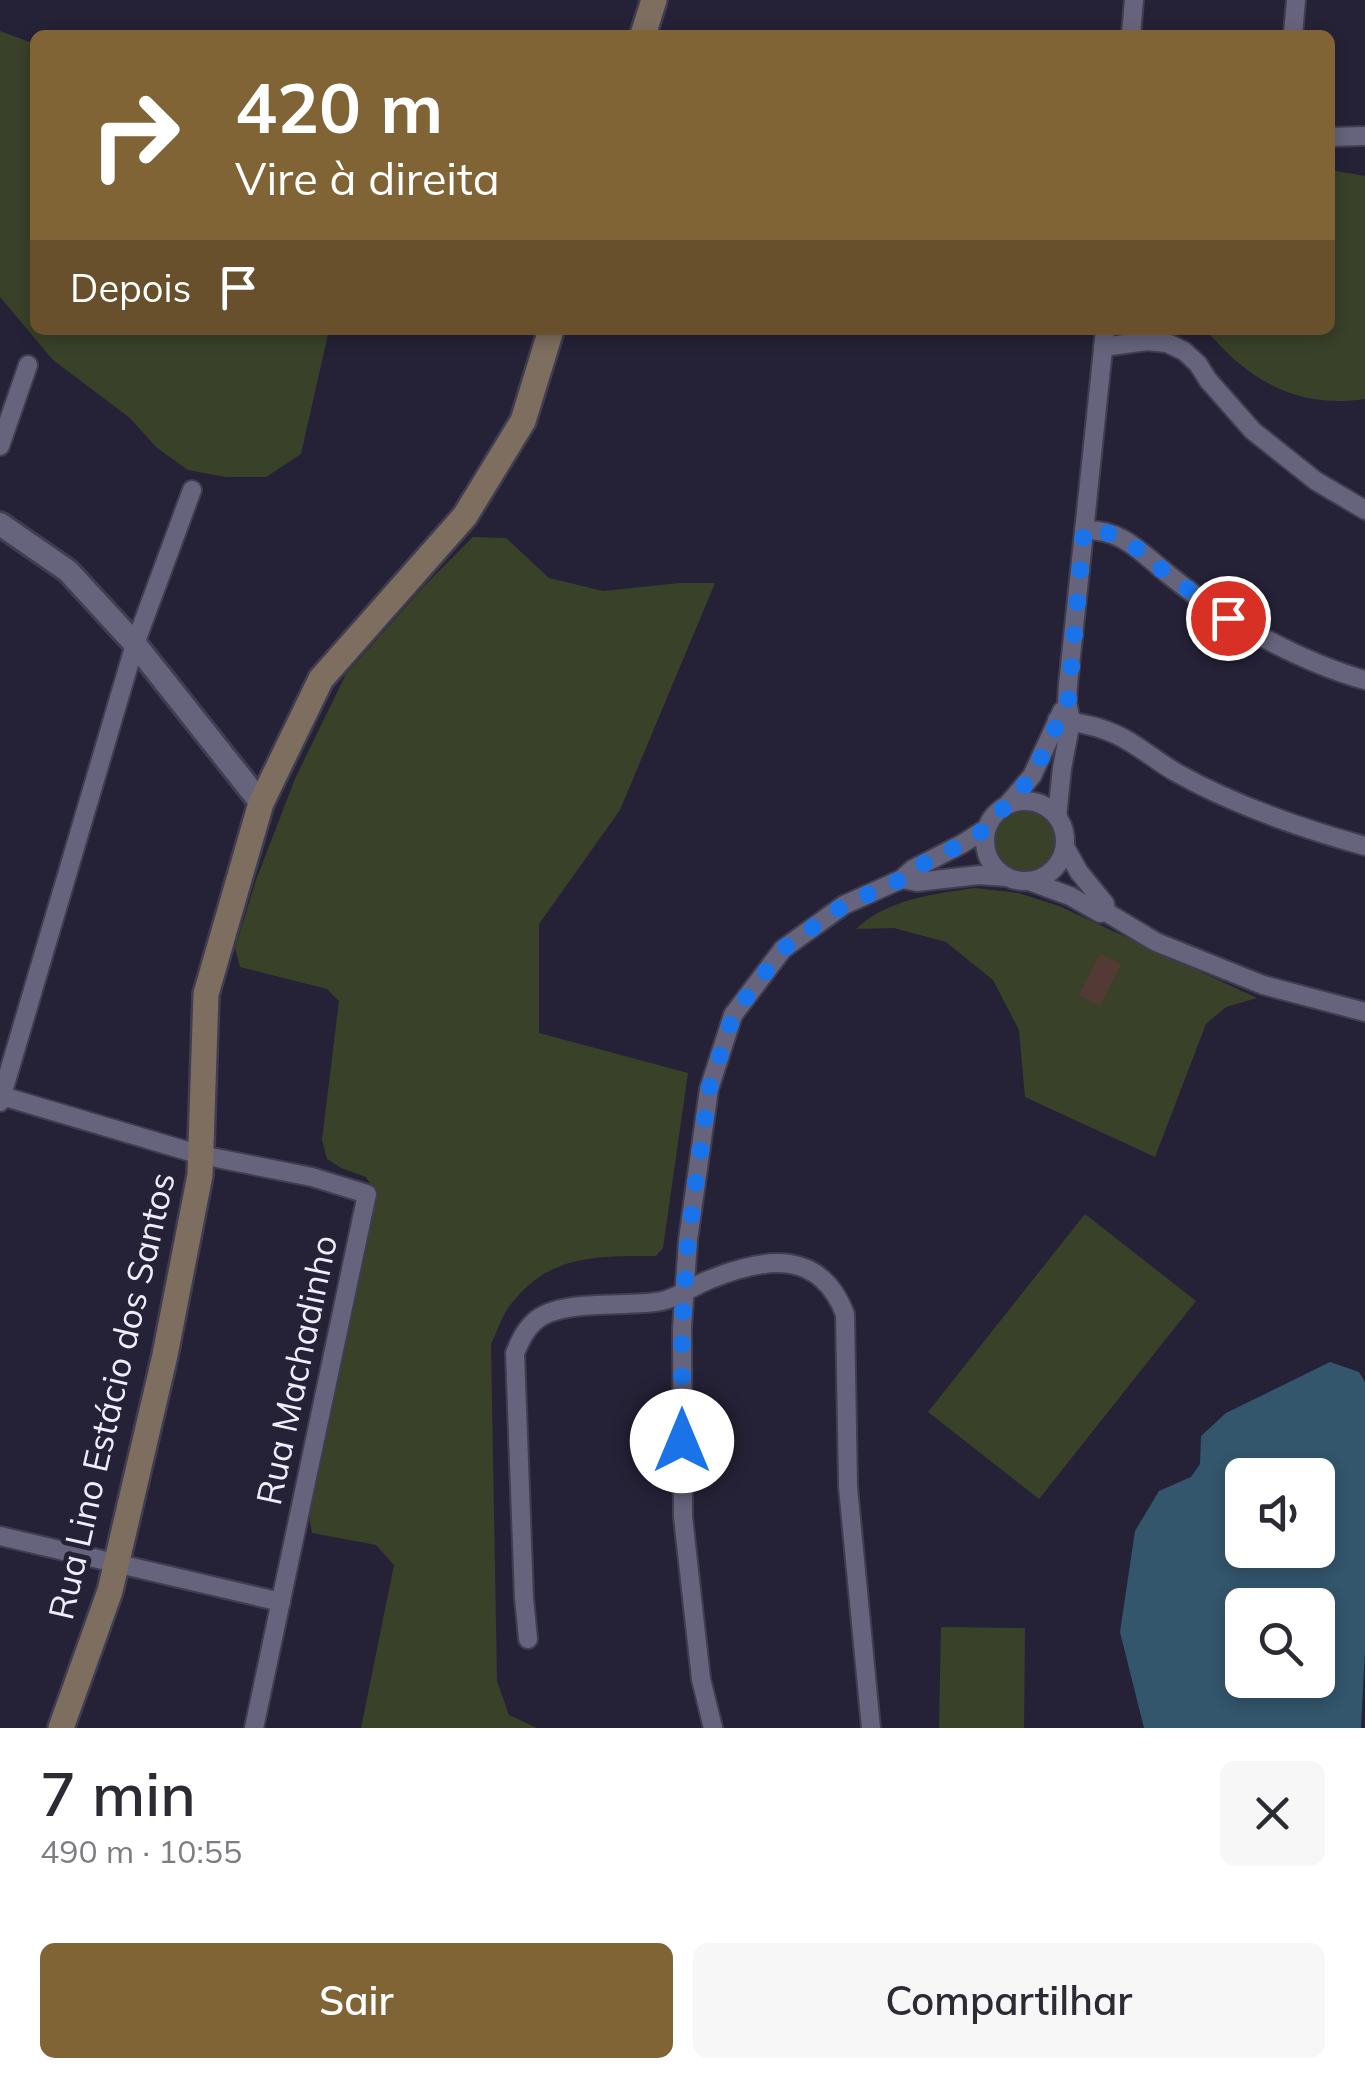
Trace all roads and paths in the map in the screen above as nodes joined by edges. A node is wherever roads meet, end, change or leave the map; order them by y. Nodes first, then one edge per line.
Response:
1 (654, 0) edge
2 (1134, 0) edge
3 (1296, 0) edge
4 (645, 30) edge
5 (1131, 30) edge
6 (1293, 30) edge
7 (1365, 136) edge
8 (1335, 138) edge
9 (549, 335) edge
10 (1104, 338) edge
11 (28, 365) dead end
12 (0, 446) edge
13 (192, 490) dead end
14 (1365, 510) edge
15 (0, 524) edge
16 (1084, 530) junction
17 (136, 644) junction
18 (1365, 680) edge
19 (1064, 721) junction
20 (262, 803) junction
21 (1007, 806) junction
22 (1057, 816) junction
23 (987, 828) junction
24 (1365, 846) edge
25 (1065, 848) junction
26 (1008, 878) junction
27 (902, 879) junction
28 (1028, 881) junction
29 (1106, 912) junction
30 (1365, 1012) edge
31 (1, 1099) edge
32 (200, 1154) junction
33 (684, 1293) junction
34 (0, 1536) edge
35 (116, 1564) junction
36 (281, 1602) junction
37 (528, 1639) dead end
38 (61, 1728) edge
39 (254, 1728) edge
40 (713, 1728) edge
41 (871, 1728) edge

1 - 4 main road
2 - 5 street
3 - 6 street
7 - 8 street
9 - 20 main road, Rua Lino Estácio dos Santos
10 - 14 street
10 - 16 street
11 - 12 street
13 - 17 street
15 - 17 street
16 - 18 street
16 - 19 street
17 - 20 street
17 - 31 street
19 - 21 street
19 - 22 street
19 - 24 street
20 - 32 main road, Rua Lino Estácio dos Santos
21 - 22 street
21 - 23 street
22 - 25 street
23 - 26 street
23 - 27 street
25 - 28 street
25 - 29 street
26 - 27 street
26 - 28 street
27 - 33 street
28 - 29 street
29 - 30 street
31 - 32 street
32 - 35 main road, Rua Lino Estácio dos Santos
32 - 36 street, Rua Machadinho
33 - 37 street
33 - 40 street
33 - 41 street
34 - 35 street
35 - 36 street
35 - 38 main road, Rua Lino Estácio dos Santos
36 - 39 street, Rua Machadinho

